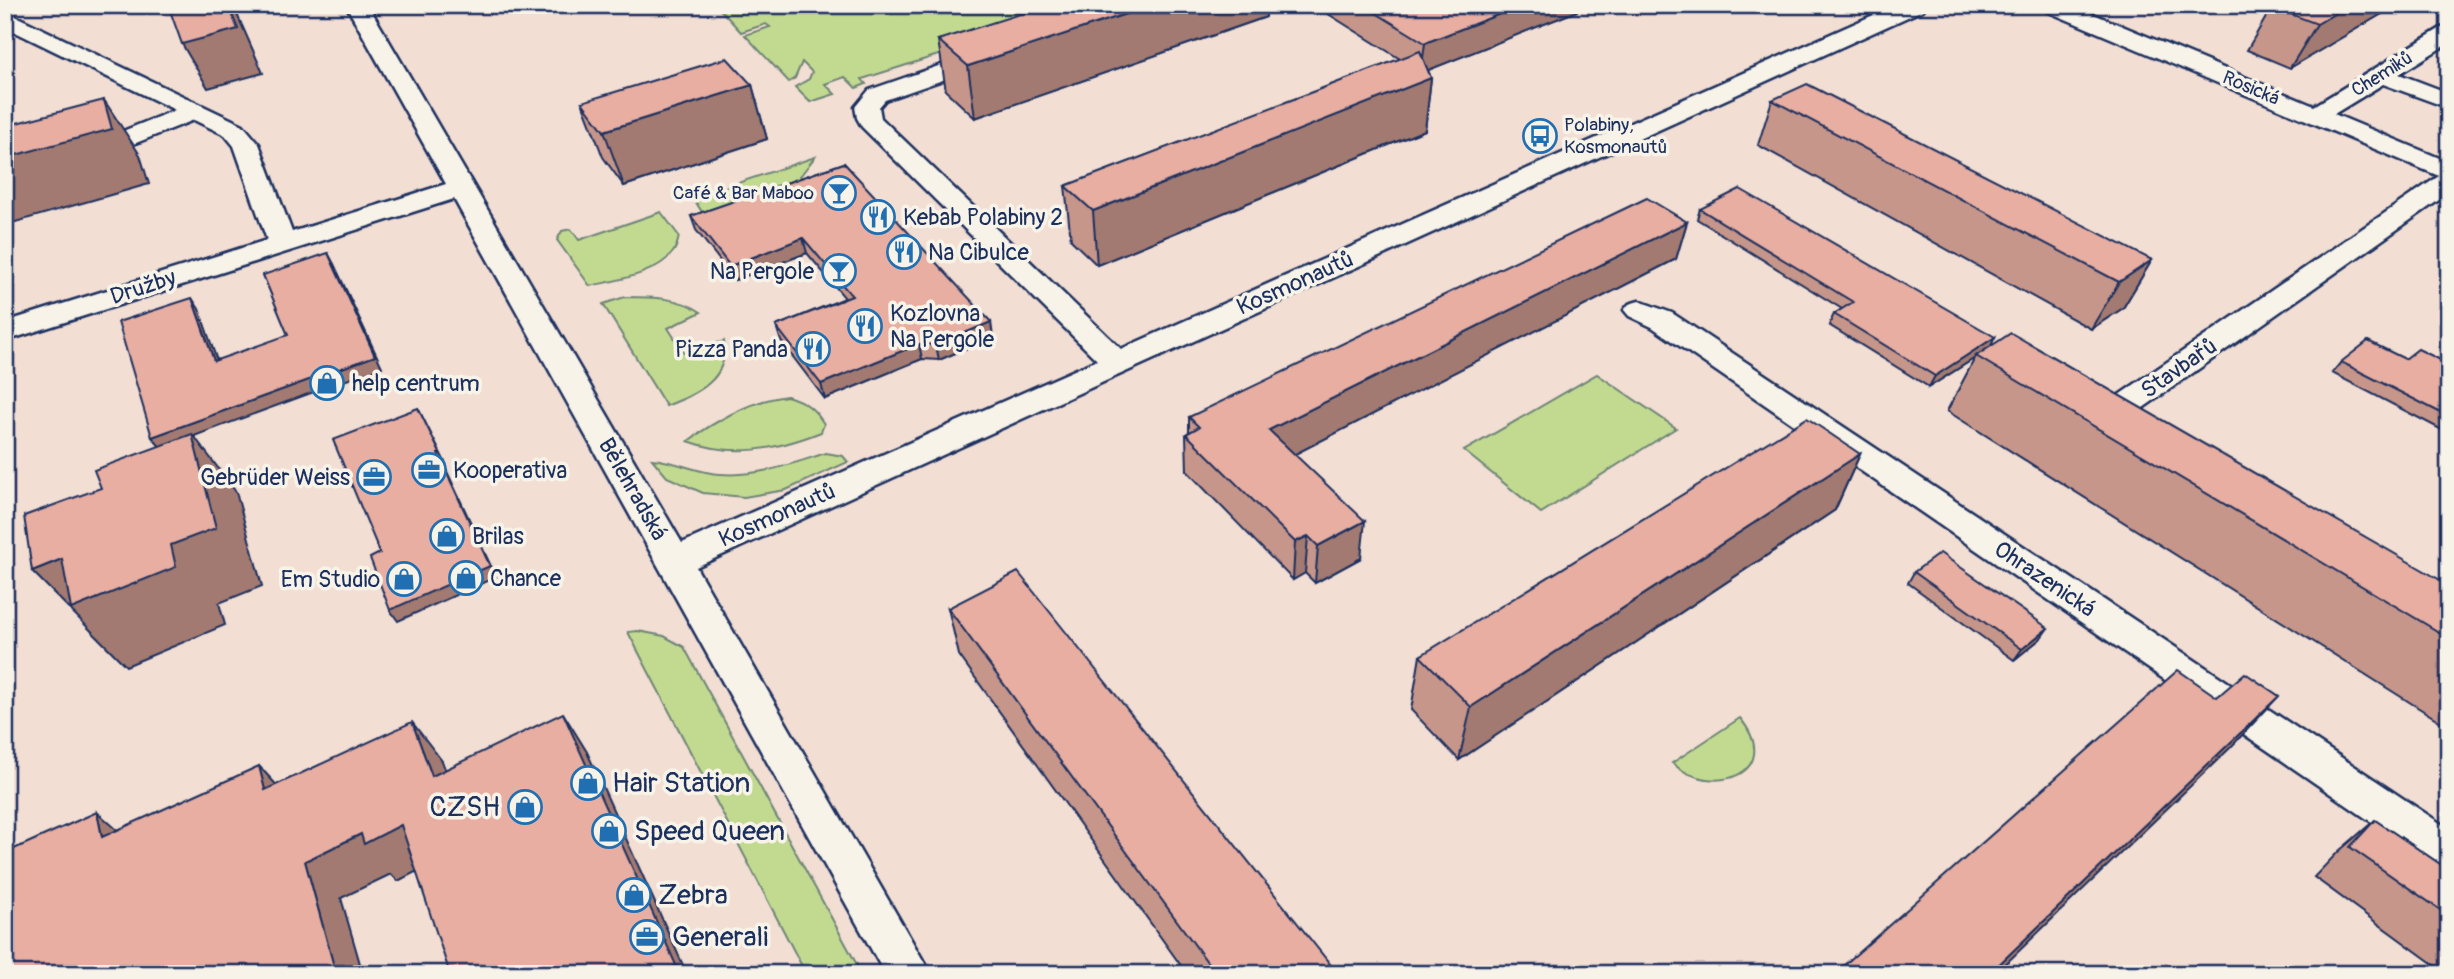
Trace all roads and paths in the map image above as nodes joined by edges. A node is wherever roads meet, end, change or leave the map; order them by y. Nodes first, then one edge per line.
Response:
1 (357, 5) edge
2 (1915, 5) edge
3 (2052, 5) edge
4 (10, 24) edge
5 (2449, 33) edge
6 (1006, 51) edge
7 (2381, 75) junction
8 (2449, 102) edge
9 (193, 112) junction
10 (2316, 115) junction
11 (5, 171) edge
12 (2449, 171) edge
13 (2449, 181) edge
14 (461, 188) junction
15 (282, 243) junction
16 (1639, 310) dead end
17 (5, 332) edge
18 (1118, 362) junction
19 (2173, 453) edge
20 (674, 562) junction
21 (2449, 852) edge
22 (909, 974) edge

1 - 14 street, Bělehradská
2 - 18 street, Kosmonautů
3 - 10 street, Rosická
4 - 9 street
5 - 7 street, Chemiků
6 - 18 street
7 - 8 street
7 - 10 street, Chemiků
9 - 11 street
9 - 15 street
10 - 12 street, Rosická
13 - 19 street, Stavbařů
14 - 15 street, Družby
14 - 20 street, Bělehradská
15 - 17 street, Družby
16 - 21 street, Ohrazenická
18 - 20 street, Kosmonautů
20 - 22 street, Bělehradská

